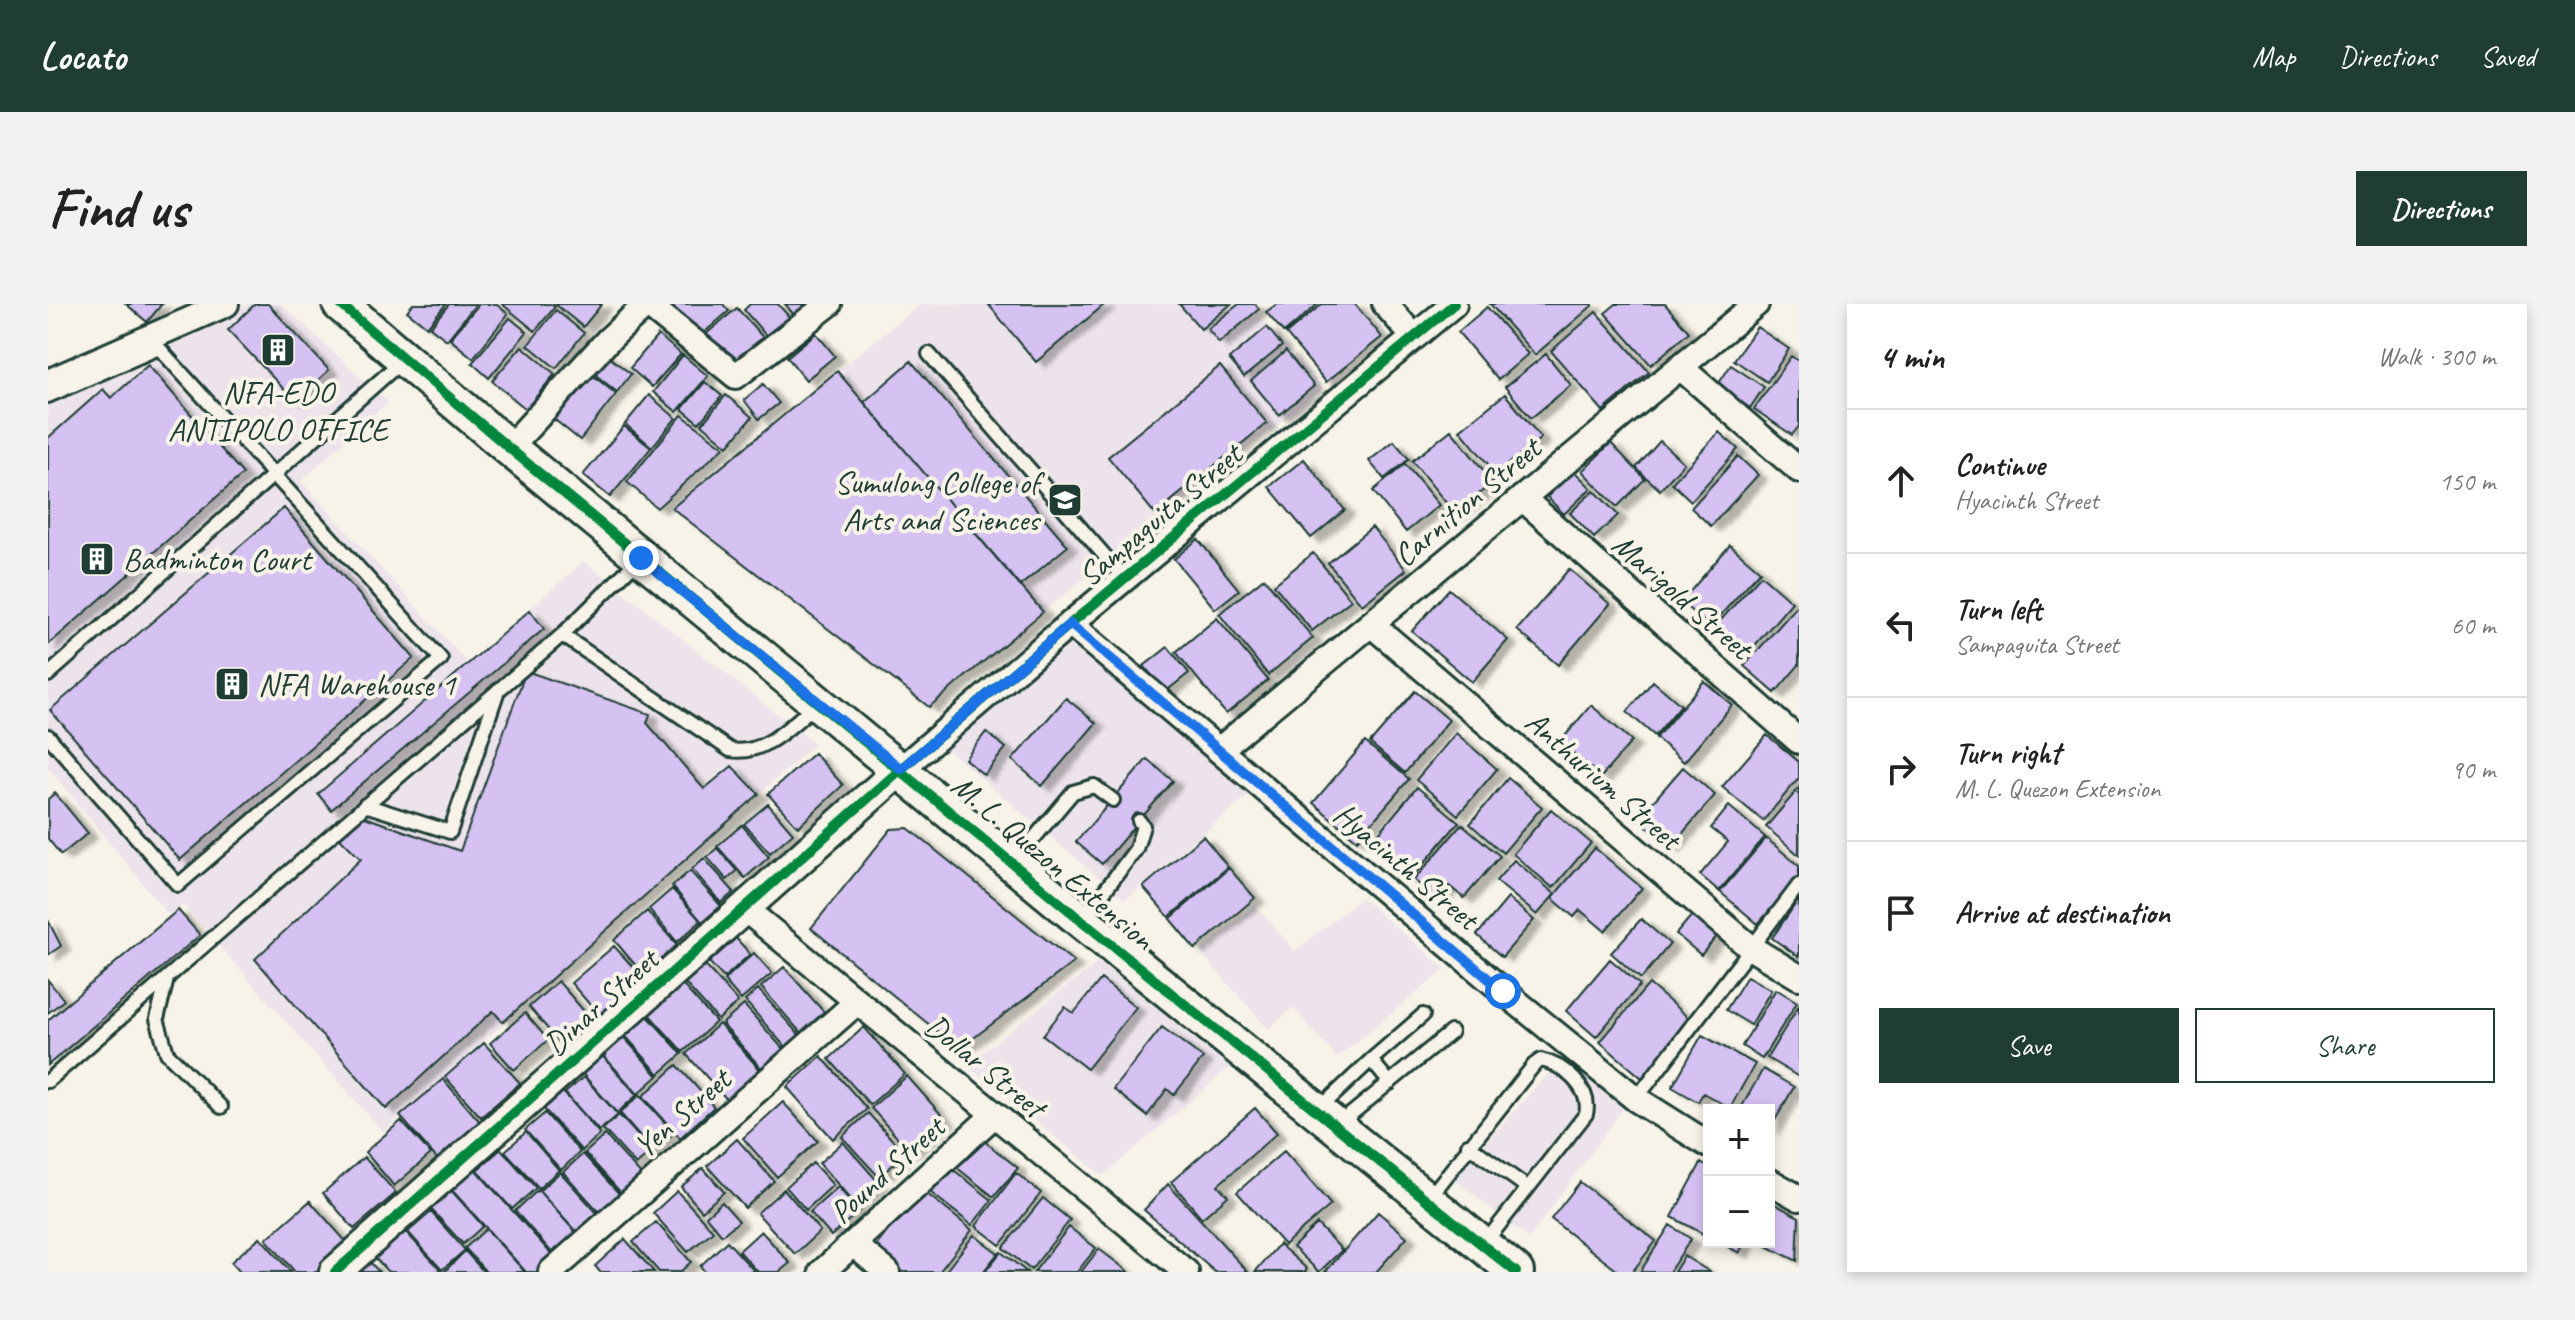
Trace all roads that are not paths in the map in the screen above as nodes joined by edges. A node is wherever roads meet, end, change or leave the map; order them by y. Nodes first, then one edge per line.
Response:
1 (226, 304) edge
2 (340, 304) edge
3 (647, 304) edge
4 (829, 304) edge
5 (1385, 304) edge
6 (1454, 304) edge
7 (1756, 304) edge
8 (1414, 337) junction
9 (929, 354) dead end
10 (404, 359) junction
11 (1680, 367) junction
12 (48, 382) edge
13 (48, 396) edge
14 (509, 448) junction
15 (1799, 470) edge
16 (275, 475) junction
17 (1522, 498) junction
18 (641, 558) junction
19 (1125, 579) junction
20 (1070, 624) junction
21 (1371, 624) junction
22 (562, 635) junction
23 (48, 675) edge
24 (498, 692) junction
25 (819, 701) junction
26 (48, 736) edge
27 (1799, 741) edge
28 (1219, 750) junction
29 (901, 769) junction
30 (1113, 800) dead end
31 (365, 805) junction
32 (1139, 821) dead end
33 (1013, 863) junction
34 (1799, 885) edge
35 (745, 909) junction
36 (1082, 921) junction
37 (1751, 948) junction
38 (167, 977) junction
39 (1799, 977) edge
40 (857, 1002) junction
41 (1423, 1015) dead end
42 (1451, 1032) dead end
43 (1371, 1060) junction
44 (48, 1081) edge
45 (1390, 1083) junction
46 (1636, 1099) junction
47 (221, 1107) dead end
48 (994, 1115) junction
49 (1327, 1118) junction
50 (1703, 1141) edge
51 (1468, 1145) junction
52 (1775, 1184) edge
53 (1528, 1188) junction
54 (1799, 1198) edge
55 (1427, 1200) junction
56 (853, 1244) junction
57 (1483, 1245) junction
58 (335, 1272) edge
59 (551, 1272) edge
60 (822, 1272) edge
61 (887, 1272) edge
62 (1186, 1272) edge
63 (1516, 1272) edge

1 - 12 street
2 - 10 main road, M. L. Quezon Extension
3 - 4 street
3 - 14 street
5 - 8 street
6 - 8 street, Sampaguita Street
7 - 11 street, Carnition Street
8 - 19 street, Sampaguita Street
9 - 19 lane
10 - 14 main road, M. L. Quezon Extension
10 - 16 lane
11 - 15 street
11 - 17 street, Carnition Street
13 - 16 lane
14 - 18 main road, M. L. Quezon Extension
16 - 23 lane
16 - 26 lane
17 - 21 street, Carnition Street
17 - 27 street, Marigold Street
18 - 22 lane
18 - 25 main road, M. L. Quezon Extension
19 - 20 street, Sampaguita Street
20 - 28 street, Hyacinth Street
20 - 29 street, Sampaguita Street
21 - 28 street, Carnition Street
21 - 37 street, Anthurium Street
22 - 24 lane
22 - 25 lane
24 - 31 lane
24 - 31 lane
25 - 29 main road, M. L. Quezon Extension
28 - 46 street, Hyacinth Street
29 - 33 main road, M. L. Quezon Extension
29 - 35 street, Dinar Street
30 - 33 lane
31 - 38 lane
32 - 36 lane
33 - 36 main road, M. L. Quezon Extension
34 - 37 lane
35 - 40 street, Dollar Street
35 - 58 street, Dinar Street
36 - 49 main road, M. L. Quezon Extension
37 - 39 street, Anthurium Street
37 - 46 lane
38 - 44 lane
38 - 47 lane
40 - 48 street, Dollar Street
40 - 59 street, Yen Street
41 - 43 lane
42 - 45 lane
43 - 45 lane
43 - 49 lane
45 - 49 lane
46 - 50 street, Hyacinth Street
48 - 56 street, Pound Street
48 - 62 street, Dollar Street
49 - 55 main road, M. L. Quezon Extension
51 - 53 lane
51 - 53 lane
51 - 55 lane
52 - 54 street
53 - 57 lane
55 - 57 main road, M. L. Quezon Extension
56 - 60 street, Pound Street
56 - 61 street
57 - 63 main road, M. L. Quezon Extension

